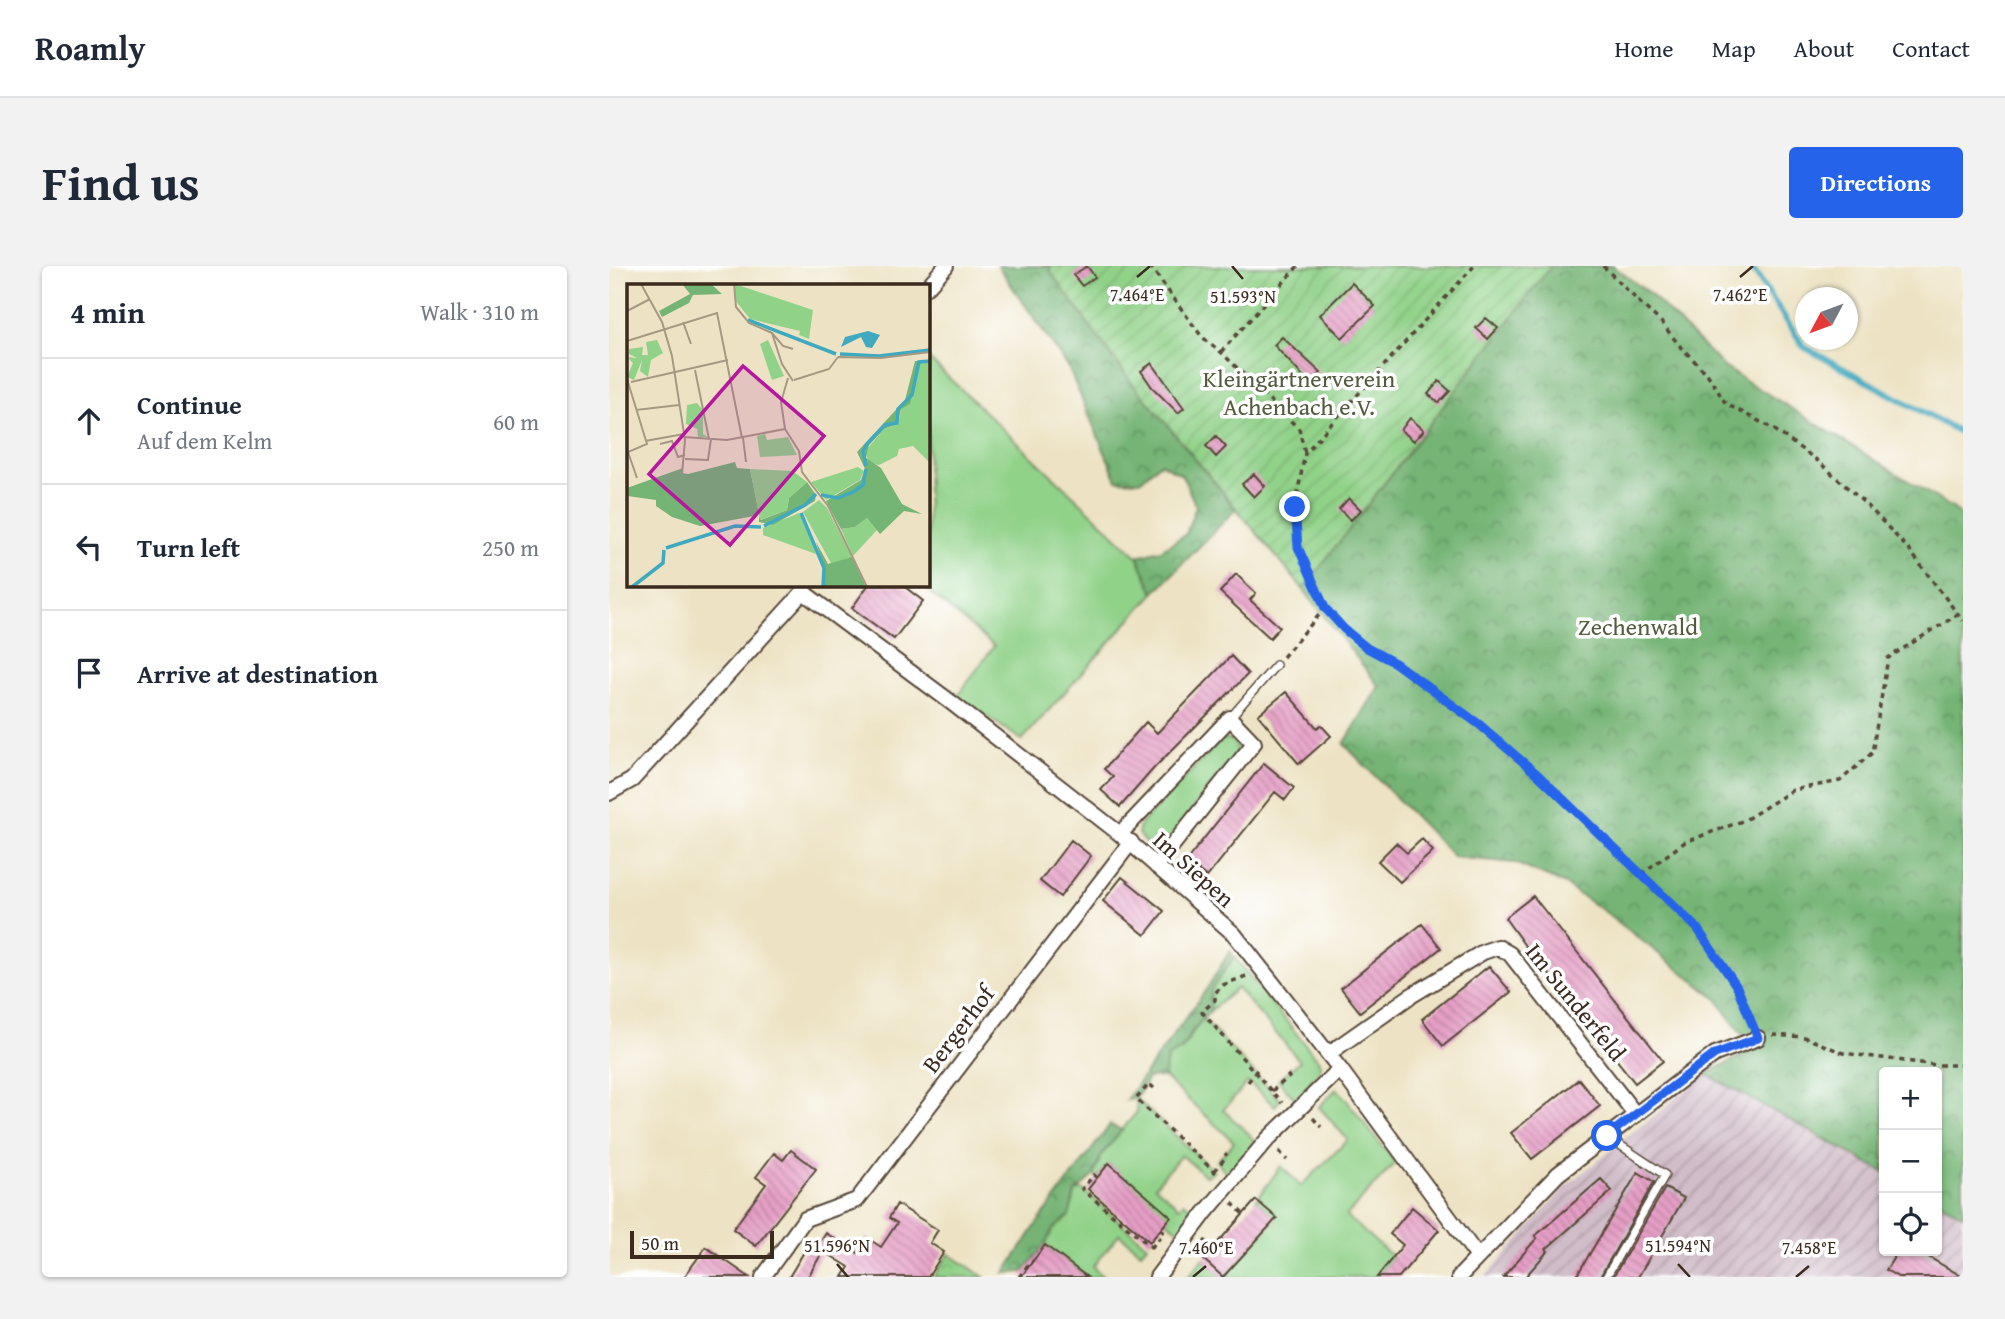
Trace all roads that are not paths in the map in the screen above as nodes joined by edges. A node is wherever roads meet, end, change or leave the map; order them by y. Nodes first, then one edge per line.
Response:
1 (946, 266) edge
2 (929, 285) edge
3 (804, 589) edge
4 (1276, 665) road end
5 (1230, 718) junction
6 (609, 793) edge
7 (1125, 838) junction
8 (1156, 866) junction
9 (1758, 1038) road end
10 (1328, 1055) junction
11 (1340, 1069) junction
12 (1636, 1115) junction
13 (1607, 1136) junction
14 (1478, 1257) junction
15 (1463, 1276) edge
16 (764, 1277) edge
17 (1157, 1277) edge
18 (1606, 1277) edge

1 - 2 street
3 - 6 street, Im Siepen
3 - 7 street, Im Siepen
4 - 5 lane
5 - 7 street, Bergerhof
5 - 8 street
7 - 8 street, Im Siepen
7 - 16 street, Bergerhof
8 - 10 street, Im Siepen
9 - 12 street
10 - 11 street, Im Siepen
10 - 12 street, Im Sunderfeld
11 - 14 street, Im Siepen
11 - 17 street
12 - 13 street
13 - 14 street
13 - 18 lane
14 - 15 street

